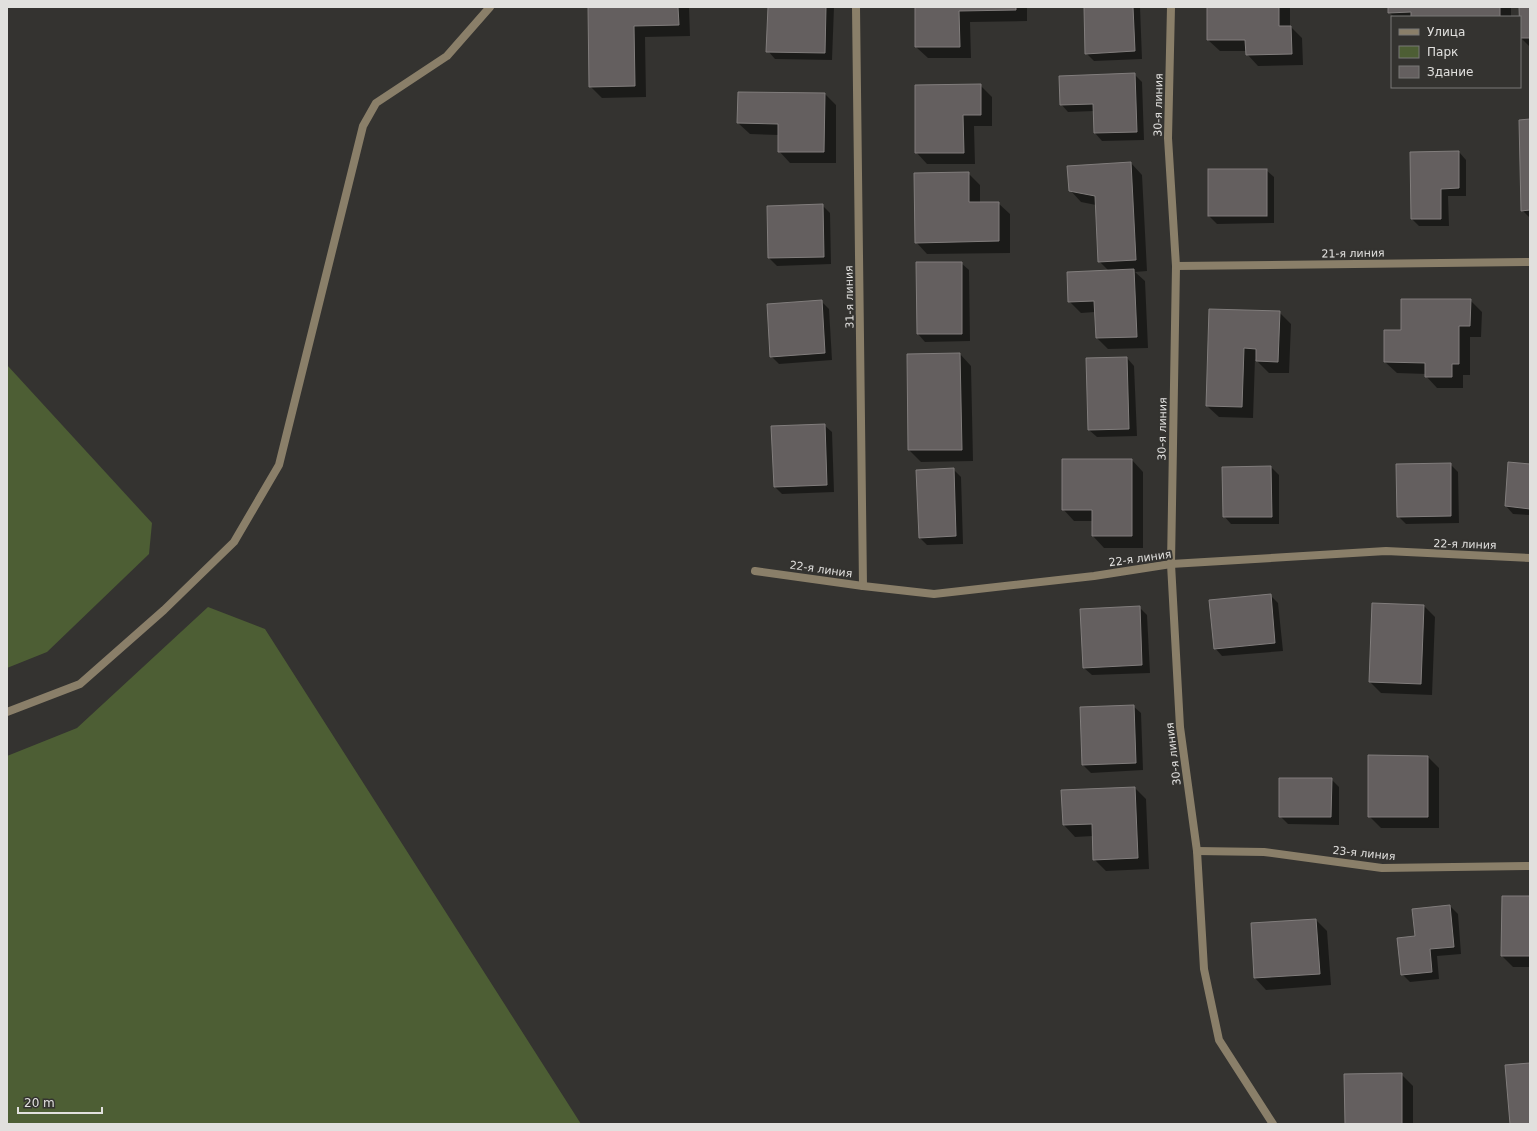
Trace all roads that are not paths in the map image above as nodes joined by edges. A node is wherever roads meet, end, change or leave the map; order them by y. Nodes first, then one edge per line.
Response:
1 (490, 7) edge
2 (856, 7) edge
3 (1171, 7) edge
4 (1530, 262) edge
5 (1176, 266) junction
6 (1530, 558) edge
7 (1171, 564) junction
8 (755, 571) dead end
9 (863, 586) junction
10 (7, 712) edge
11 (1197, 851) junction
12 (1530, 866) edge
13 (1273, 1124) edge

1 - 10 street
2 - 9 street, 31-я линия
3 - 5 street, 30-я линия
4 - 5 street, 21-я линия
5 - 7 street, 30-я линия
6 - 7 street, 22-я линия
7 - 9 street, 22-я линия
7 - 11 street, 30-я линия
8 - 9 street, 22-я линия
11 - 12 street, 23-я линия
11 - 13 street, 30-я линия

